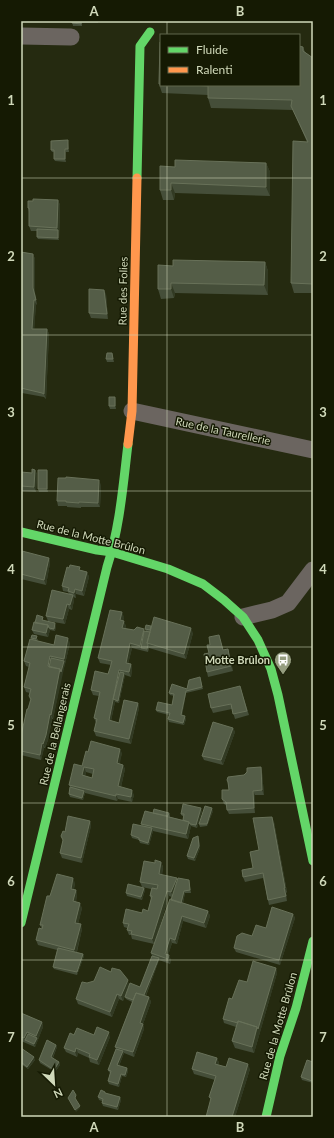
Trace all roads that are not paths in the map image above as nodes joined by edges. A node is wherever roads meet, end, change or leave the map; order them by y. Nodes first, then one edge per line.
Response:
1 (150, 32) dead end
2 (21, 36) edge
3 (71, 38) dead end
4 (132, 411) junction
5 (313, 450) edge
6 (21, 532) edge
7 (112, 552) junction
8 (313, 570) edge
9 (243, 617) junction
10 (313, 861) edge
11 (21, 923) edge
12 (313, 941) edge
13 (266, 1117) edge

1 - 4 street, Rue des Folies
2 - 3 street
4 - 5 street, Rue de la Taurellerie
4 - 7 street, Rue des Folies
6 - 7 street, Rue de la Motte Brûlon
7 - 9 street, Rue de la Motte Brûlon
7 - 11 street, Rue de la Bellangerais
8 - 9 street
9 - 10 street, Rue de la Motte Brûlon
12 - 13 street, Rue de la Motte Brûlon

